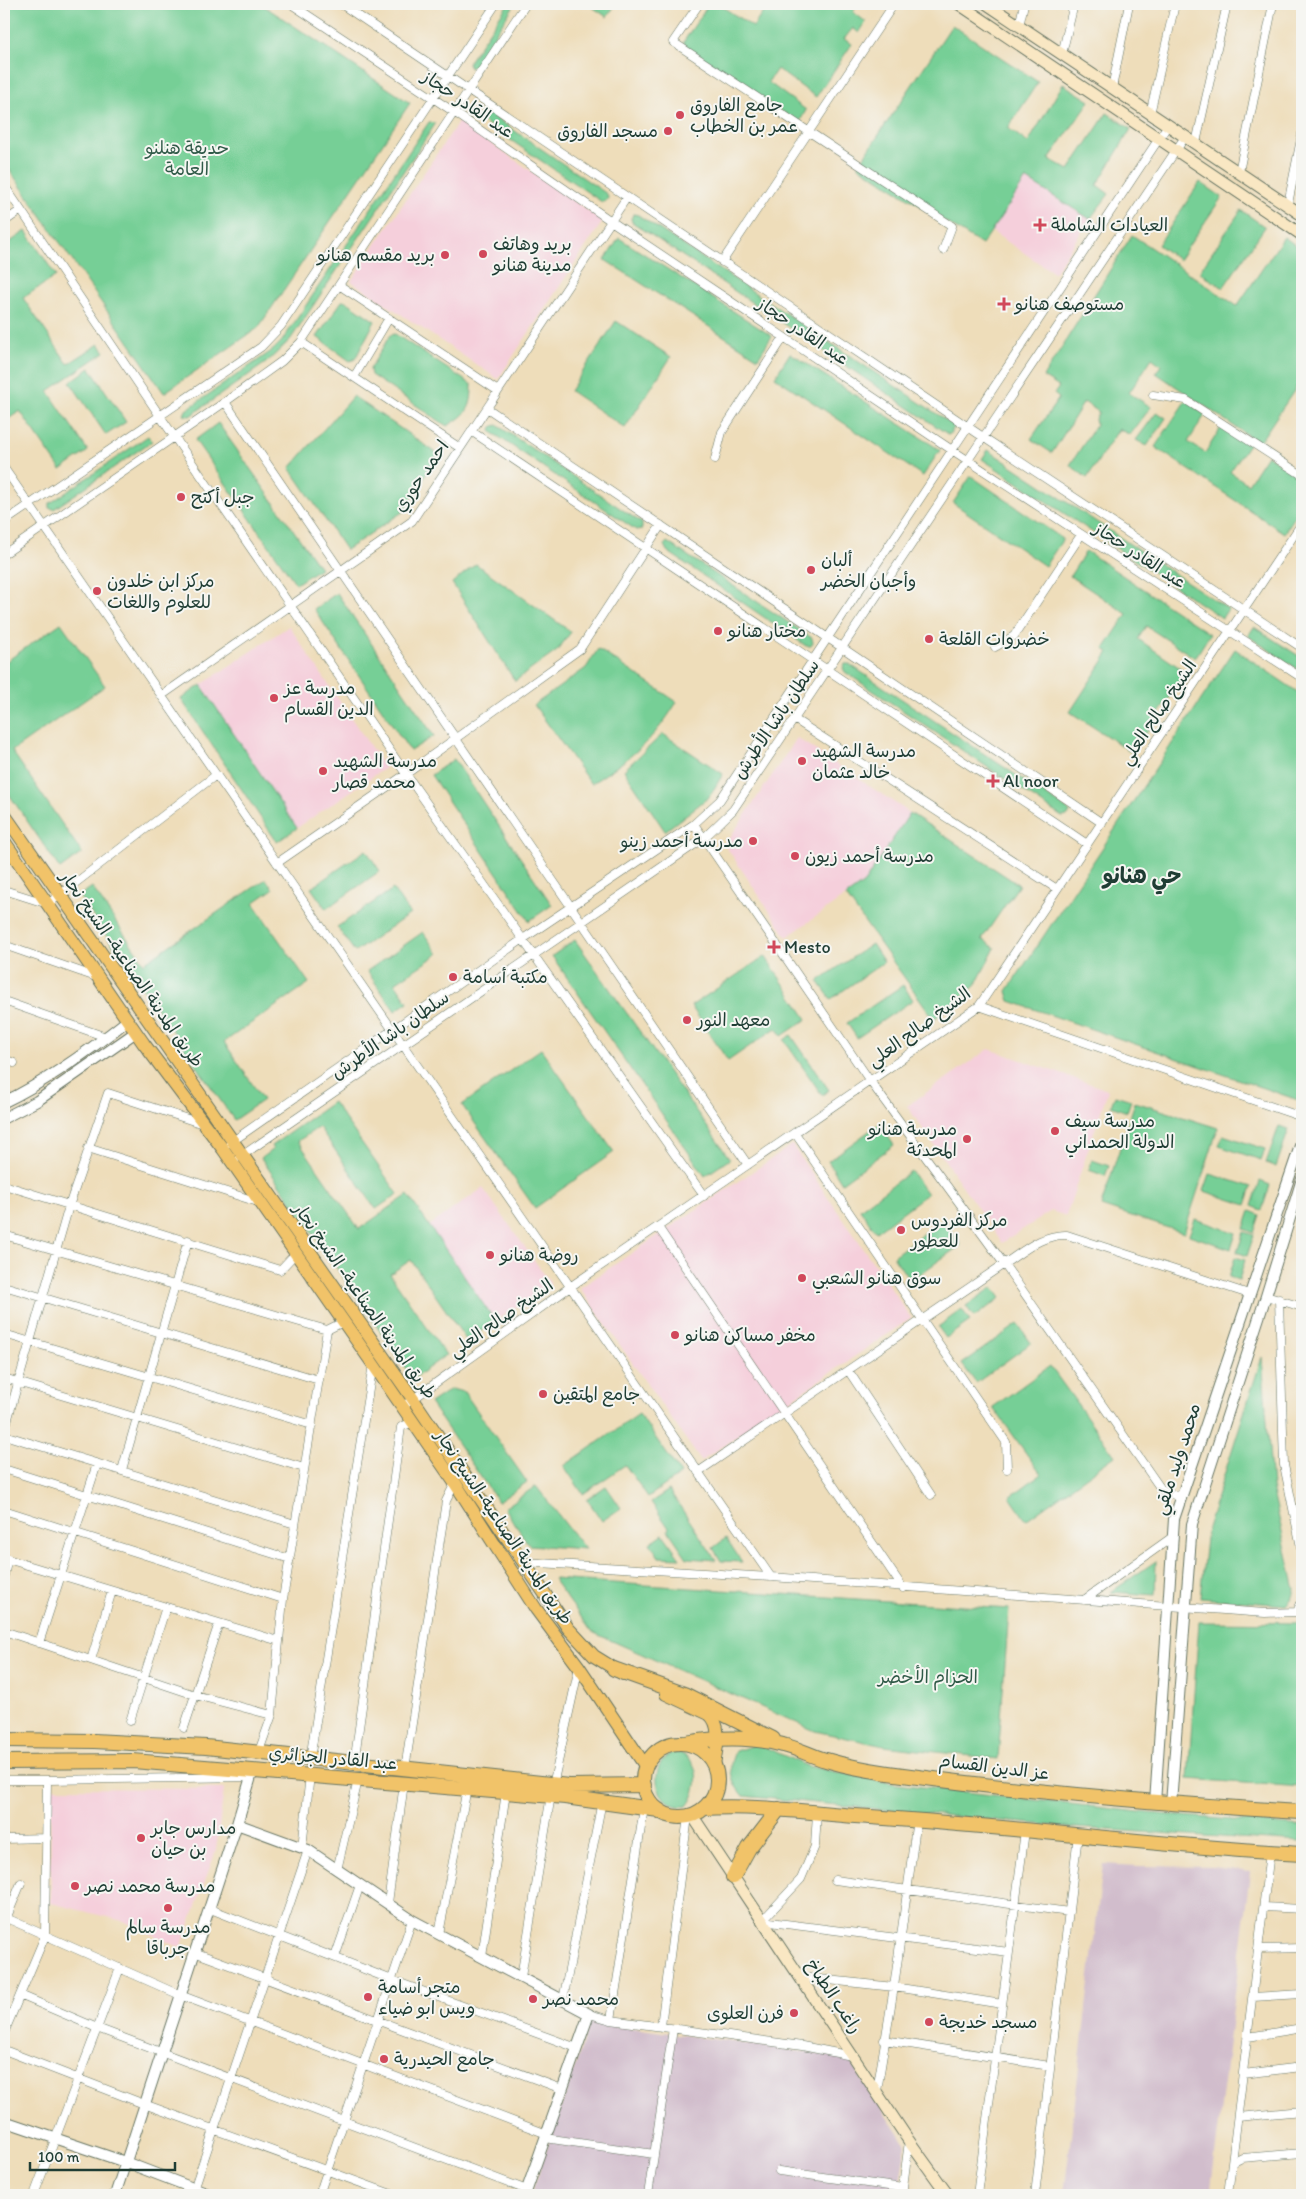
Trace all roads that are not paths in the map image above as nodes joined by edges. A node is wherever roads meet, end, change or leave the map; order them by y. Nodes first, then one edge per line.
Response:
1 (291, 4) edge
2 (341, 4) edge
3 (496, 4) edge
4 (526, 4) edge
5 (699, 4) edge
6 (894, 4) edge
7 (959, 4) edge
8 (1024, 4) edge
9 (1074, 4) edge
10 (1128, 4) edge
11 (1175, 4) edge
12 (1226, 4) edge
13 (1273, 4) edge
14 (993, 6) edge
15 (1019, 26) junction
16 (1062, 54) junction
17 (448, 76) junction
18 (1112, 88) junction
19 (469, 90) junction
20 (433, 98) junction
21 (454, 112) junction
22 (1150, 114) junction
23 (1168, 126) junction
24 (809, 133) junction
25 (1302, 134) edge
26 (1185, 136) junction
27 (1160, 138) junction
28 (1196, 143) junction
29 (1176, 150) junction
30 (1239, 172) junction
31 (4, 185) edge
32 (627, 197) junction
33 (1288, 204) junction
34 (21, 210) junction
35 (1302, 215) edge
36 (611, 221) junction
37 (4, 222) edge
38 (1302, 235) edge
39 (942, 250) dead end
40 (722, 262) junction
41 (339, 285) junction
42 (388, 318) junction
43 (784, 337) junction
44 (301, 342) junction
45 (354, 378) junction
46 (498, 391) junction
47 (1153, 395) dead end
48 (225, 402) junction
49 (487, 408) junction
50 (160, 416) junction
51 (968, 427) junction
52 (471, 431) junction
53 (174, 437) junction
54 (983, 437) junction
55 (460, 448) junction
56 (952, 450) junction
57 (715, 459) dead end
58 (968, 460) junction
59 (4, 468) edge
60 (1302, 475) edge
61 (29, 505) junction
62 (4, 522) edge
63 (1302, 523) edge
64 (660, 525) junction
65 (44, 526) junction
66 (1081, 535) junction
67 (646, 548) junction
68 (4, 554) edge
69 (340, 571) junction
70 (290, 606) junction
71 (1244, 611) junction
72 (1231, 631) junction
73 (827, 638) junction
74 (994, 647) dead end
75 (842, 648) junction
76 (1302, 648) edge
77 (812, 660) junction
78 (827, 670) junction
79 (1302, 678) edge
80 (161, 696) junction
81 (794, 719) junction
82 (455, 738) junction
83 (406, 774) junction
84 (216, 775) junction
85 (4, 814) edge
86 (1102, 823) junction
87 (694, 824) junction
88 (704, 838) junction
89 (4, 841) edge
90 (1087, 844) junction
91 (277, 863) junction
92 (1057, 889) junction
93 (4, 890) edge
94 (59, 896) junction
95 (48, 904) junction
96 (570, 907) junction
97 (580, 922) junction
98 (523, 939) junction
99 (4, 945) edge
100 (533, 954) junction
101 (99, 978) junction
102 (4, 1001) edge
103 (979, 1006) junction
104 (128, 1020) junction
105 (392, 1030) junction
106 (136, 1032) junction
107 (106, 1037) junction
108 (402, 1044) junction
109 (4, 1059) edge
110 (14, 1063) dead end
111 (870, 1081) junction
112 (30, 1088) junction
113 (37, 1101) junction
114 (4, 1102) edge
115 (1302, 1116) edge
116 (4, 1118) edge
117 (205, 1124) junction
118 (795, 1133) junction
119 (1302, 1140) edge
120 (227, 1145) junction
121 (88, 1148) junction
122 (237, 1159) junction
123 (748, 1165) junction
124 (1302, 1179) edge
125 (4, 1185) edge
126 (704, 1196) junction
127 (260, 1203) junction
128 (69, 1206) junction
129 (658, 1227) junction
130 (4, 1235) edge
131 (188, 1240) junction
132 (56, 1250) junction
133 (295, 1254) junction
134 (1004, 1264) junction
135 (4, 1286) edge
136 (175, 1286) junction
137 (570, 1287) junction
138 (1249, 1294) junction
139 (1266, 1296) junction
140 (42, 1298) junction
141 (1279, 1299) junction
142 (1302, 1307) edge
143 (922, 1320) junction
144 (343, 1322) junction
145 (327, 1330) junction
146 (162, 1333) junction
147 (4, 1334) edge
148 (30, 1341) junction
149 (373, 1364) junction
150 (848, 1370) junction
151 (149, 1377) junction
152 (4, 1378) edge
153 (319, 1380) junction
154 (18, 1382) junction
155 (413, 1399) junction
156 (402, 1407) junction
157 (784, 1413) junction
158 (137, 1418) junction
159 (413, 1422) junction
160 (312, 1425) junction
161 (4, 1434) edge
162 (97, 1464) junction
163 (304, 1468) junction
164 (4, 1469) edge
165 (1007, 1469) dead end
166 (122, 1470) junction
167 (698, 1472) junction
168 (455, 1483) junction
169 (87, 1495) junction
170 (930, 1496) dead end
171 (1180, 1498) junction
172 (4, 1510) edge
173 (296, 1524) junction
174 (75, 1533) junction
175 (1171, 1538) junction
176 (1302, 1552) edge
177 (6, 1558) edge
178 (290, 1560) junction
179 (523, 1562) junction
180 (4, 1575) edge
181 (61, 1575) junction
182 (771, 1577) junction
183 (902, 1588) junction
184 (112, 1590) junction
185 (283, 1598) junction
186 (1084, 1600) junction
187 (1302, 1601) edge
188 (1168, 1606) junction
189 (166, 1607) junction
190 (1184, 1607) junction
191 (220, 1623) junction
192 (4, 1631) edge
193 (279, 1641) junction
194 (39, 1643) junction
195 (91, 1660) junction
196 (579, 1667) junction
197 (614, 1669) junction
198 (144, 1678) junction
199 (195, 1695) junction
200 (272, 1715) junction
201 (130, 1721) dead end
202 (184, 1728) dead end
203 (717, 1738) junction
204 (4, 1740) edge
205 (686, 1743) junction
206 (785, 1745) junction
207 (258, 1754) junction
208 (310, 1759) junction
209 (4, 1762) edge
210 (354, 1764) junction
211 (714, 1765) junction
212 (646, 1766) junction
213 (252, 1773) junction
214 (310, 1775) junction
215 (404, 1776) junction
216 (4, 1780) edge
217 (47, 1780) junction
218 (358, 1780) junction
219 (644, 1785) junction
220 (467, 1788) junction
221 (552, 1790) junction
222 (506, 1792) junction
223 (602, 1801) junction
224 (1155, 1803) junction
225 (1171, 1804) junction
226 (644, 1808) junction
227 (704, 1808) junction
228 (779, 1809) junction
229 (659, 1810) junction
230 (1302, 1812) edge
231 (817, 1813) junction
232 (690, 1816) junction
233 (917, 1820) junction
234 (237, 1824) junction
235 (1025, 1831) junction
236 (1078, 1836) junction
237 (47, 1838) junction
238 (4, 1839) edge
239 (305, 1849) junction
240 (1270, 1852) junction
241 (1302, 1854) edge
242 (337, 1870) junction
243 (733, 1877) junction
244 (835, 1880) dead end
245 (21, 1883) dead end
246 (360, 1885) junction
247 (908, 1890) junction
248 (388, 1903) junction
249 (1015, 1904) junction
250 (1264, 1907) junction
251 (208, 1908) junction
252 (1302, 1909) edge
253 (1068, 1912) junction
254 (5, 1919) edge
255 (412, 1920) junction
256 (762, 1921) junction
257 (279, 1934) junction
258 (438, 1934) junction
259 (45, 1936) junction
260 (901, 1938) junction
261 (1302, 1948) edge
262 (1259, 1949) junction
263 (194, 1952) junction
264 (1009, 1952) junction
265 (334, 1957) junction
266 (482, 1957) junction
267 (120, 1968) junction
268 (521, 1977) junction
269 (800, 1977) junction
270 (265, 1978) junction
271 (392, 1980) junction
272 (894, 1987) junction
273 (1302, 1994) edge
274 (20, 1995) junction
275 (180, 1995) junction
276 (1253, 1997) junction
277 (563, 2000) junction
278 (1002, 2004) junction
279 (589, 2014) junction
280 (378, 2020) junction
281 (611, 2020) junction
282 (250, 2022) junction
283 (660, 2026) junction
284 (97, 2028) junction
285 (1302, 2028) edge
286 (673, 2029) junction
287 (4, 2033) edge
288 (1248, 2037) junction
289 (884, 2040) junction
290 (577, 2048) junction
291 (4, 2050) edge
292 (162, 2052) junction
293 (852, 2056) junction
294 (995, 2058) junction
295 (364, 2065) junction
296 (1050, 2066) junction
297 (1302, 2067) edge
298 (1243, 2074) junction
299 (77, 2078) junction
300 (231, 2078) junction
301 (562, 2090) junction
302 (877, 2091) junction
303 (144, 2104) junction
304 (1302, 2111) edge
305 (1238, 2117) junction
306 (4, 2120) edge
307 (344, 2121) junction
308 (214, 2130) junction
309 (546, 2136) junction
310 (55, 2139) junction
311 (910, 2141) junction
312 (1302, 2153) edge
313 (654, 2154) junction
314 (125, 2162) junction
315 (1232, 2163) junction
316 (328, 2171) junction
317 (779, 2171) dead end
318 (194, 2189) junction
319 (902, 2192) edge
320 (526, 2193) edge
321 (34, 2195) edge
322 (114, 2195) edge
323 (207, 2195) edge
324 (319, 2195) edge
325 (394, 2195) edge
326 (648, 2195) edge
327 (948, 2195) edge
328 (977, 2195) edge
329 (1034, 2195) edge
330 (1228, 2195) edge

1 - 20 street, عبد القادر حجاز
2 - 17 street, عبد القادر حجاز
3 - 17 street
4 - 19 street
5 - 24 street
6 - 24 street
7 - 27 main road
8 - 15 street
9 - 16 street
10 - 18 street
11 - 22 street
12 - 28 street
13 - 30 street
14 - 15 main road
15 - 16 main road
16 - 18 main road
17 - 19 street, عبد القادر حجاز
17 - 20 street
18 - 22 main road
19 - 21 street
19 - 32 street, عبد القادر حجاز
20 - 21 street, عبد القادر حجاز
20 - 50 street
21 - 36 street, عبد القادر حجاز
21 - 41 street
22 - 23 main road
23 - 26 main road
23 - 27 street, سلطان باشا الأطرش
24 - 39 street
24 - 40 street
25 - 33 street
26 - 28 main road
26 - 29 street, سلطان باشا الأطرش
27 - 29 main road
27 - 51 street, سلطان باشا الأطرش
28 - 30 main road
29 - 38 main road
29 - 54 street, سلطان باشا الأطرش
30 - 33 main road
31 - 34 street
32 - 36 street, احمد حوري
32 - 40 street, عبد القادر حجاز
33 - 35 main road
34 - 37 street
34 - 50 street
36 - 43 street, عبد القادر حجاز
36 - 46 street, احمد حوري
40 - 51 street, عبد القادر حجاز
41 - 42 street
41 - 44 street
42 - 45 street
42 - 46 street
43 - 56 street, عبد القادر حجاز
43 - 57 street
44 - 45 street
44 - 48 street
45 - 55 street
46 - 49 street, احمد حوري
47 - 60 street
48 - 53 street
48 - 69 street
49 - 52 street, احمد حوري
49 - 64 street
50 - 53 street
50 - 61 street
51 - 54 street, عبد القادر حجاز
51 - 56 street, سلطان باشا الأطرش
52 - 55 street, احمد حوري
52 - 67 street
53 - 65 street
53 - 70 street
54 - 58 street, سلطان باشا الأطرش
54 - 71 street, عبد القادر حجاز
55 - 69 street, احمد حوري
56 - 58 street, عبد القادر حجاز
56 - 73 street, سلطان باشا الأطرش
58 - 66 street, عبد القادر حجاز
58 - 75 street, سلطان باشا الأطرش
59 - 61 street
61 - 62 street
61 - 65 street
63 - 71 street, الشيخ صالح العلي
64 - 67 street
64 - 73 street
65 - 68 street
65 - 80 street
66 - 72 street, عبد القادر حجاز
66 - 74 street
67 - 77 street
67 - 82 street
69 - 70 street, احمد حوري
69 - 82 street
70 - 80 street, احمد حوري
70 - 83 street
71 - 72 street, الشيخ صالح العلي
71 - 76 street, عبد القادر حجاز
72 - 79 street, عبد القادر حجاز
72 - 86 street, الشيخ صالح العلي
73 - 75 street
73 - 77 street, سلطان باشا الأطرش
75 - 78 street, سلطان باشا الأطرش
75 - 86 street
77 - 78 street
77 - 87 street, سلطان باشا الأطرش
78 - 81 street, سلطان باشا الأطرش
78 - 90 street
80 - 84 street
81 - 88 street, سلطان باشا الأطرش
81 - 92 street
82 - 83 street
82 - 96 street
83 - 91 street
83 - 98 street
84 - 91 street
84 - 94 street
85 - 94 main road, طريق المدينة الصناعية- الشيخ نجار
86 - 90 street, الشيخ صالح العلي
87 - 88 street
87 - 96 street, سلطان باشا الأطرش
88 - 97 street, سلطان باشا الأطرش
88 - 111 street
89 - 95 main road
90 - 92 street, الشيخ صالح العلي
91 - 105 street
92 - 103 street, الشيخ صالح العلي
93 - 95 street
94 - 95 street
94 - 120 main road, طريق المدينة الصناعية- الشيخ نجار
95 - 101 main road
96 - 97 street
96 - 98 street, سلطان باشا الأطرش
97 - 100 street, سلطان باشا الأطرش
97 - 123 street
98 - 100 street
98 - 105 street, سلطان باشا الأطرش
99 - 101 street
100 - 108 street, سلطان باشا الأطرش
100 - 126 street
101 - 104 main road
102 - 107 street
103 - 111 street, الشيخ صالح العلي
103 - 115 street
104 - 106 main road
104 - 107 street
105 - 108 street
105 - 120 street, سلطان باشا الأطرش
106 - 113 street
106 - 117 main road
107 - 112 street
108 - 122 street, سلطان باشا الأطرش
108 - 137 street
109 - 110 street
111 - 118 street, الشيخ صالح العلي
111 - 134 street
112 - 113 street
112 - 114 street
113 - 116 street
117 - 120 main road
117 - 121 street
118 - 123 street, الشيخ صالح العلي
118 - 143 street
119 - 138 street, محمد وليد ملقي
120 - 122 main road, طريق المدينة الصناعية- الشيخ نجار
121 - 127 street
121 - 128 street
122 - 127 main road, طريق المدينة الصناعية-الشيخ نجار
122 - 155 main road, طريق المدينة الصناعية- الشيخ نجار
123 - 126 street, الشيخ صالح العلي
124 - 139 street, محمد وليد ملقي
125 - 128 street
126 - 129 street, الشيخ صالح العلي
127 - 133 main road, طريق المدينة الصناعية-الشيخ نجار
128 - 131 street
128 - 132 street
129 - 137 street, الشيخ صالح العلي
129 - 157 street
130 - 132 street
131 - 133 street
131 - 136 street
132 - 136 street
132 - 140 street
133 - 144 main road, طريق المدينة الصناعية-الشيخ نجار
134 - 138 street
134 - 143 street
134 - 171 street
135 - 140 street
136 - 145 street
136 - 146 street
137 - 155 street, الشيخ صالح العلي
137 - 167 street
138 - 171 street, محمد وليد ملقي
139 - 141 street
139 - 190 street, محمد وليد ملقي
140 - 146 street
140 - 148 street
141 - 142 street
141 - 176 street
143 - 150 street
143 - 165 street
144 - 145 street
144 - 149 main road, طريق المدينة الصناعية-الشيخ نجار
145 - 153 street
146 - 151 street
146 - 153 street
147 - 148 street
148 - 151 street
148 - 154 street
149 - 156 main road, طريق المدينة الصناعية-الشيخ نجار
149 - 208 street
150 - 157 street
150 - 170 street
151 - 158 street
151 - 160 street
152 - 154 street
153 - 160 street
154 - 158 street
154 - 161 street
155 - 156 street, الشيخ صالح العلي
155 - 179 main road, طريق المدينة الصناعية- الشيخ نجار
156 - 159 main road, طريق المدينة الصناعية-الشيخ نجار
157 - 167 street
157 - 183 street
158 - 163 street
158 - 166 street
159 - 168 main road, طريق المدينة الصناعية-الشيخ نجار
159 - 210 street
160 - 163 street
161 - 162 street
162 - 166 street
162 - 169 street
163 - 173 street
164 - 169 street
166 - 173 street
167 - 182 street
168 - 196 main road, طريق المدينة الصناعية-الشيخ نجار
168 - 215 street
169 - 174 street
169 - 178 street
171 - 175 street, محمد وليد ملقي
172 - 174 street
173 - 178 street
174 - 181 street
174 - 185 street
175 - 186 street
175 - 188 street, محمد وليد ملقي
177 - 180 street
177 - 181 street
178 - 185 street
179 - 182 street
179 - 197 main road, طريق المدينة الصناعية- الشيخ نجار
181 - 184 street
181 - 194 street
182 - 183 street
183 - 186 street
184 - 189 street
184 - 195 street
185 - 193 street
186 - 188 street
187 - 190 street
188 - 190 street
188 - 224 street, محمد وليد ملقي
189 - 191 street
189 - 198 street
190 - 225 street, محمد وليد ملقي
191 - 193 street
191 - 199 street
192 - 194 street
193 - 200 street
194 - 195 street
195 - 198 street
196 - 212 main road, طريق المدينة الصناعية-الشيخ نجار
196 - 221 street
197 - 203 main road, طريق المدينة الصناعية- الشيخ نجار
197 - 206 highway
198 - 199 street
198 - 201 street
199 - 200 street
199 - 202 street
200 - 207 street
203 - 205 highway, عز الدين القسام
203 - 206 highway, عز الدين القسام
203 - 211 main road, طريق المدينة الصناعية- الشيخ نجار
204 - 207 highway, عبد القادر الجزائري
205 - 211 highway
205 - 212 highway
206 - 224 highway, عز الدين القسام
207 - 208 highway, عبد القادر الجزائري
208 - 210 highway, عبد القادر الجزائري
209 - 213 highway, عبد القادر الجزائري
210 - 215 highway, عبد القادر الجزائري
211 - 227 highway
212 - 219 highway
213 - 214 highway, عبد القادر الجزائري
213 - 217 street
213 - 234 street
214 - 218 highway, عبد القادر الجزائري
214 - 239 street
215 - 218 highway, عبد القادر الجزائري
215 - 220 highway, عبد القادر الجزائري
215 - 221 highway, عبد القادر الجزائري
215 - 248 street
216 - 217 street
217 - 237 street
218 - 242 street
219 - 221 highway, عبد القادر الجزائري
219 - 229 highway
220 - 222 highway, عبد القادر الجزائري
220 - 258 street
221 - 222 highway, عبد القادر الجزائري
221 - 223 highway, عبد القادر الجزائري
221 - 268 street
222 - 266 street
223 - 226 highway, عبد القادر الجزائري
223 - 277 street
224 - 225 highway, عز الدين القسام
225 - 230 highway, عز الدين القسام
226 - 229 highway, عبد القادر الجزائري
226 - 281 street
227 - 228 highway
227 - 232 highway
228 - 231 highway
228 - 243 highway
229 - 232 highway
231 - 233 highway
231 - 256 street
232 - 243 main road, راغب الطباخ
232 - 283 street
233 - 235 highway
233 - 247 street
234 - 239 street
234 - 251 street
235 - 236 highway
235 - 249 street
236 - 240 highway
236 - 253 street
237 - 238 street
237 - 259 street
239 - 242 street
239 - 257 street
240 - 241 highway
240 - 250 street
242 - 246 street
243 - 256 main road, راغب الطباخ
244 - 247 street
245 - 254 street
246 - 248 street
246 - 265 street
247 - 249 street
247 - 260 street
248 - 255 street
249 - 253 street
249 - 264 street
250 - 252 street
250 - 262 street
251 - 257 street
251 - 263 street
253 - 296 street
254 - 259 street
255 - 258 street
255 - 271 street
256 - 260 street
256 - 269 main road, راغب الطباخ
257 - 265 street
257 - 270 street
258 - 266 street
259 - 267 street
259 - 274 street
260 - 264 street
260 - 272 street
261 - 262 street
262 - 276 street
263 - 270 street
263 - 275 street
264 - 278 street
265 - 271 street
266 - 268 street
267 - 275 street
267 - 284 street
268 - 277 street
269 - 272 street
269 - 293 main road, راغب الطباخ
270 - 280 street
270 - 282 street
271 - 280 street
271 - 290 street
272 - 278 street
272 - 289 street
273 - 276 street
274 - 284 street
274 - 287 street
275 - 282 street
275 - 292 street
276 - 288 street
277 - 279 street
278 - 294 street
279 - 281 street
279 - 290 street
280 - 295 street
280 - 301 street
281 - 283 street
282 - 295 street
282 - 300 street
283 - 286 street
284 - 292 street
284 - 299 street
285 - 288 street
286 - 293 street
286 - 313 street
288 - 298 street
289 - 294 street
289 - 302 street
290 - 301 street
291 - 299 street
292 - 300 street
292 - 303 street
293 - 302 main road, راغب الطباخ
294 - 296 street
294 - 328 street
295 - 307 street
295 - 309 street
296 - 329 street
297 - 298 street
298 - 305 street
299 - 303 street
299 - 310 street
300 - 307 street
300 - 308 street
301 - 309 street
302 - 311 main road, راغب الطباخ
303 - 308 street
303 - 314 street
304 - 305 street
305 - 315 street
306 - 310 street
307 - 316 street
307 - 320 street
308 - 316 street
308 - 318 street
309 - 313 street
309 - 320 street
310 - 314 street
310 - 321 street
311 - 319 street
311 - 327 main road, راغب الطباخ
312 - 315 street
313 - 326 street
314 - 318 street
314 - 322 street
315 - 330 street
316 - 324 street
316 - 325 street
317 - 319 street
318 - 323 street

